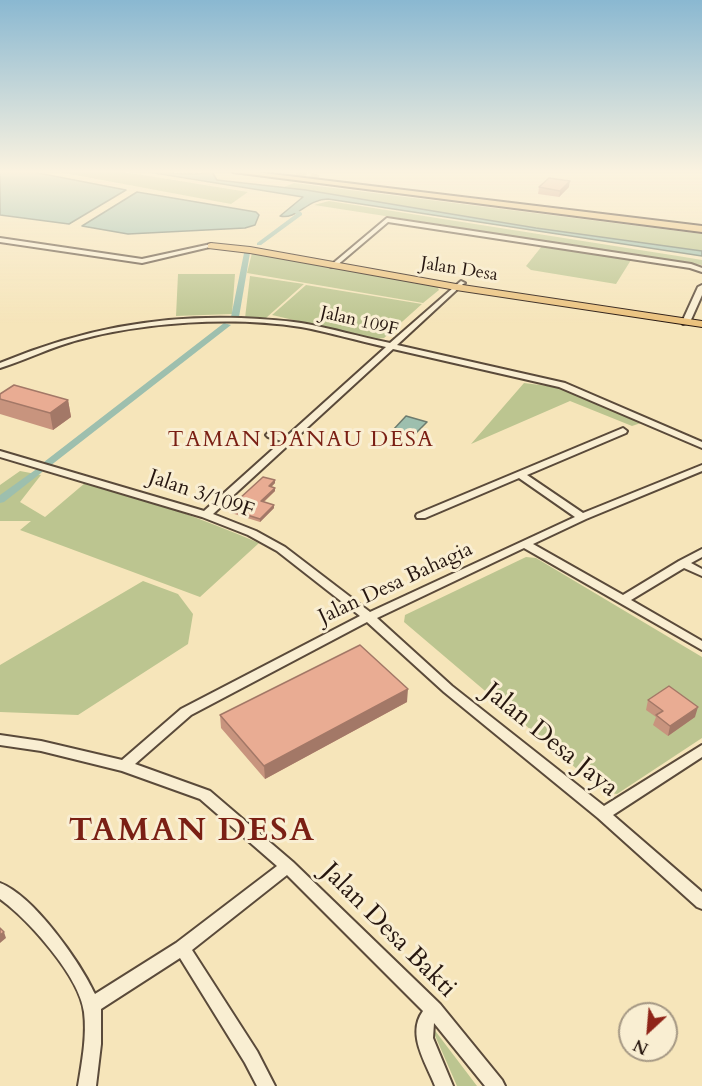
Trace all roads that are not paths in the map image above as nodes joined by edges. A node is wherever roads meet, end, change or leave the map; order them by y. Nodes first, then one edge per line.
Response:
1 (384, 223) edge
2 (406, 223) edge
3 (665, 223) edge
4 (671, 223) edge
5 (702, 227) edge
6 (0, 240) edge
7 (211, 246) joint
8 (335, 264) junction
9 (702, 270) edge
10 (459, 285) junction
11 (702, 287) edge
12 (687, 320) junction
13 (702, 322) edge
14 (388, 346) junction
15 (0, 366) edge
16 (623, 431) dead end
17 (271, 435) dead end
18 (287, 440) junction
19 (702, 445) edge
20 (0, 454) edge
21 (702, 468) edge
22 (519, 474) junction
23 (206, 514) junction
24 (422, 516) dead end
25 (582, 517) junction
26 (527, 544) junction
27 (702, 552) edge
28 (683, 563) junction
29 (702, 573) edge
30 (625, 600) junction
31 (368, 616) junction
32 (702, 646) edge
33 (0, 740) edge
34 (702, 750) edge
35 (124, 766) junction
36 (603, 814) junction
37 (288, 866) junction
38 (0, 890) edge
39 (702, 903) edge
40 (182, 948) junction
41 (92, 1005) junction
42 (434, 1010) junction
43 (87, 1086) edge
44 (266, 1086) edge
45 (444, 1086) edge
46 (496, 1086) edge

1 - 8 street
2 - 9 street
3 - 5 highway
4 - 5 highway
6 - 7 street, Jalan Desa
7 - 8 main road, Jalan Desa
8 - 10 main road, Jalan Desa
10 - 12 main road, Jalan Desa
10 - 14 street
11 - 12 street
12 - 13 main road, Jalan Desa
14 - 15 street, Jalan 109F
14 - 18 street
14 - 19 street, Jalan 109F
16 - 22 street
17 - 18 street
18 - 23 street
20 - 23 street, Jalan 3/109F
21 - 25 street, Jalan Desa Bahagia
22 - 24 street
22 - 25 street
23 - 31 street, Jalan 3/109F
25 - 26 street, Jalan Desa Bahagia
26 - 30 street
26 - 31 street, Jalan Desa Bahagia
27 - 28 street
28 - 29 street
28 - 30 street
30 - 32 street
31 - 35 street, Jalan Desa Bahagia
31 - 36 street, Jalan Desa Jaya
33 - 35 street, Jalan Desa Bakti
34 - 36 street
35 - 37 street, Jalan Desa Bakti
36 - 39 street, Jalan Desa Jaya
37 - 40 street
37 - 42 street, Jalan Desa Bakti
38 - 41 street
40 - 41 street
40 - 44 street
41 - 43 street
42 - 45 street
42 - 46 street, Jalan Desa Bakti

